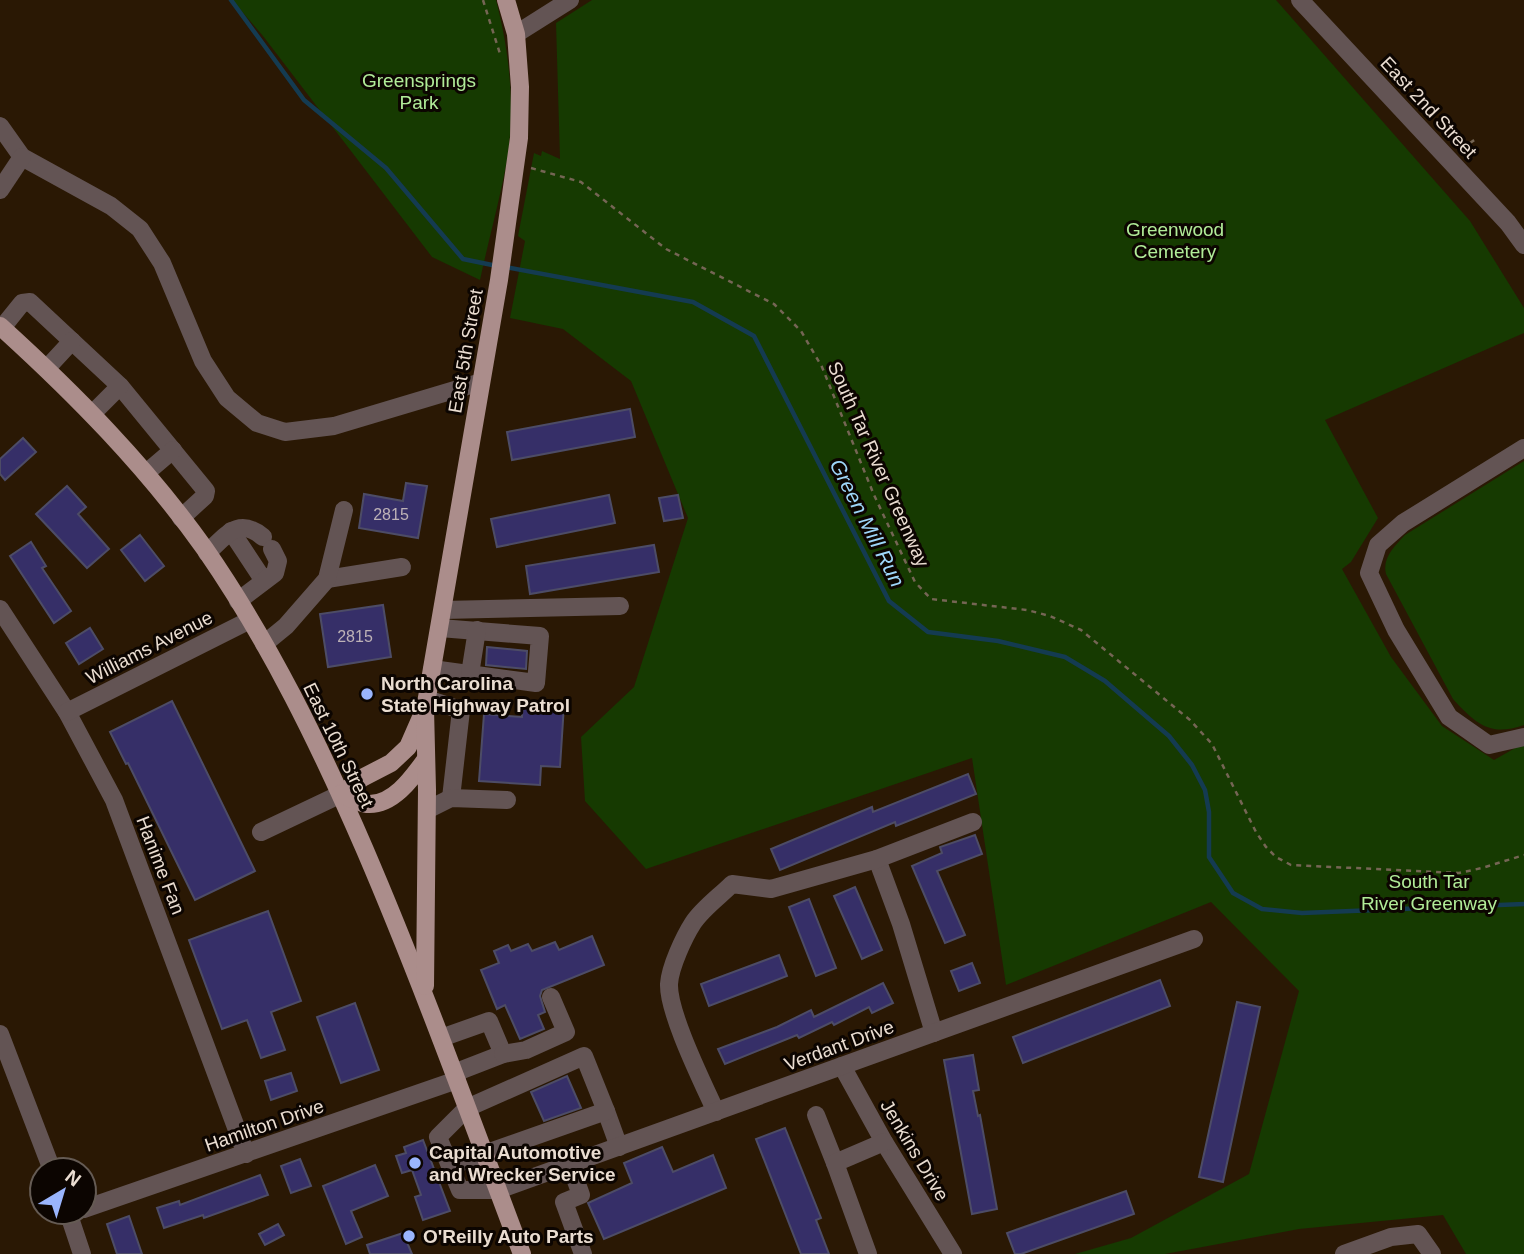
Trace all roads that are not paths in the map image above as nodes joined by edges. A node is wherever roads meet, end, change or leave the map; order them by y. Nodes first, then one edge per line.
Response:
1 (506, 0) edge
2 (570, 0) edge
3 (1300, 0) edge
4 (516, 34) junction
5 (0, 126) edge
6 (22, 158) junction
7 (0, 190) edge
8 (1524, 245) edge
9 (1, 327) edge
10 (72, 341) junction
11 (47, 368) junction
12 (481, 382) junction
13 (120, 386) junction
14 (93, 413) junction
15 (1524, 448) edge
16 (173, 450) junction
17 (146, 473) junction
18 (344, 510) dead end
19 (181, 518) junction
20 (231, 531) junction
21 (207, 553) junction
22 (402, 567) dead end
23 (327, 579) junction
24 (264, 581) junction
25 (238, 601) junction
26 (620, 606) dead end
27 (0, 609) edge
28 (441, 619) junction
29 (250, 620) junction
30 (477, 631) junction
31 (264, 644) junction
32 (432, 669) junction
33 (470, 674) junction
34 (426, 704) junction
35 (67, 712) junction
36 (1524, 737) edge
37 (426, 759) junction
38 (341, 794) junction
39 (451, 798) junction
40 (507, 800) dead end
41 (427, 810) junction
42 (973, 822) dead end
43 (261, 832) dead end
44 (877, 859) junction
45 (1194, 939) dead end
46 (425, 996) junction
47 (551, 997) dead end
48 (934, 1033) junction
49 (0, 1034) edge
50 (441, 1038) junction
51 (503, 1054) junction
52 (842, 1066) junction
53 (456, 1077) junction
54 (467, 1108) junction
55 (606, 1111) junction
56 (716, 1112) junction
57 (816, 1115) dead end
58 (884, 1142) junction
59 (619, 1147) junction
60 (484, 1152) junction
61 (246, 1153) junction
62 (47, 1156) edge
63 (835, 1163) junction
64 (570, 1164) junction
65 (450, 1166) junction
66 (498, 1190) junction
67 (98, 1204) edge
68 (77, 1226) edge
69 (82, 1254) edge
70 (522, 1254) edge
71 (583, 1254) edge
72 (868, 1254) edge
73 (953, 1254) edge
74 (1344, 1254) edge
75 (1432, 1254) edge

1 - 4 main road, East 5th Street
2 - 4 street
3 - 8 street, East 2nd Street
4 - 12 main road, East 5th Street
5 - 6 street
6 - 7 street
6 - 12 street
9 - 10 street
9 - 11 main road, East 10th Street
10 - 11 street
10 - 13 street
11 - 14 main road, East 10th Street
12 - 28 main road, East 5th Street
13 - 14 street
13 - 16 street
14 - 17 main road, East 10th Street
15 - 36 street
16 - 17 street
16 - 19 street
17 - 19 main road, East 10th Street
18 - 23 street
19 - 21 main road, East 10th Street
20 - 21 street
20 - 24 street
20 - 24 street
21 - 25 main road, East 10th Street
22 - 23 street
23 - 31 street
24 - 25 street
25 - 29 main road, East 10th Street
26 - 28 street
27 - 35 street, Hanime Fan
28 - 30 street
28 - 32 main road, East 5th Street
29 - 31 main road, East 10th Street
29 - 35 street, Williams Avenue
30 - 33 street
30 - 33 street
31 - 38 main road, East 10th Street
32 - 33 street
32 - 34 main road, East 5th Street
34 - 37 main road, East 5th Street
34 - 38 main road, East 5th Street
34 - 39 street
35 - 61 street, Hanime Fan
37 - 38 main road
37 - 41 main road, East 5th Street
38 - 43 street
38 - 46 main road, East 10th Street
39 - 40 street
39 - 41 street
41 - 46 main road, East 5th Street
42 - 44 street
44 - 48 street
44 - 56 street
45 - 48 street, Verdant Drive
46 - 50 main road, East 10th Street
47 - 51 street, Hamilton Drive
48 - 52 street, Verdant Drive
49 - 62 street
50 - 51 street
50 - 53 main road, East 10th Street
51 - 53 street, Hamilton Drive
52 - 56 street, Verdant Drive
52 - 58 street, Jenkins Drive
53 - 54 main road, East 10th Street
53 - 61 street, Hamilton Drive
54 - 55 street
54 - 60 main road, East 10th Street
54 - 65 street
55 - 59 street
55 - 60 street
56 - 59 street, Verdant Drive
57 - 63 street
58 - 63 street
58 - 73 street, Jenkins Drive
59 - 64 street, Verdant Drive
60 - 65 street
60 - 66 main road, East 10th Street
61 - 67 street, Hamilton Drive
63 - 72 street
64 - 66 street, Verdant Drive
64 - 71 street
65 - 66 street, Verdant Drive
66 - 70 main road, East 10th Street
68 - 69 street
74 - 75 street

